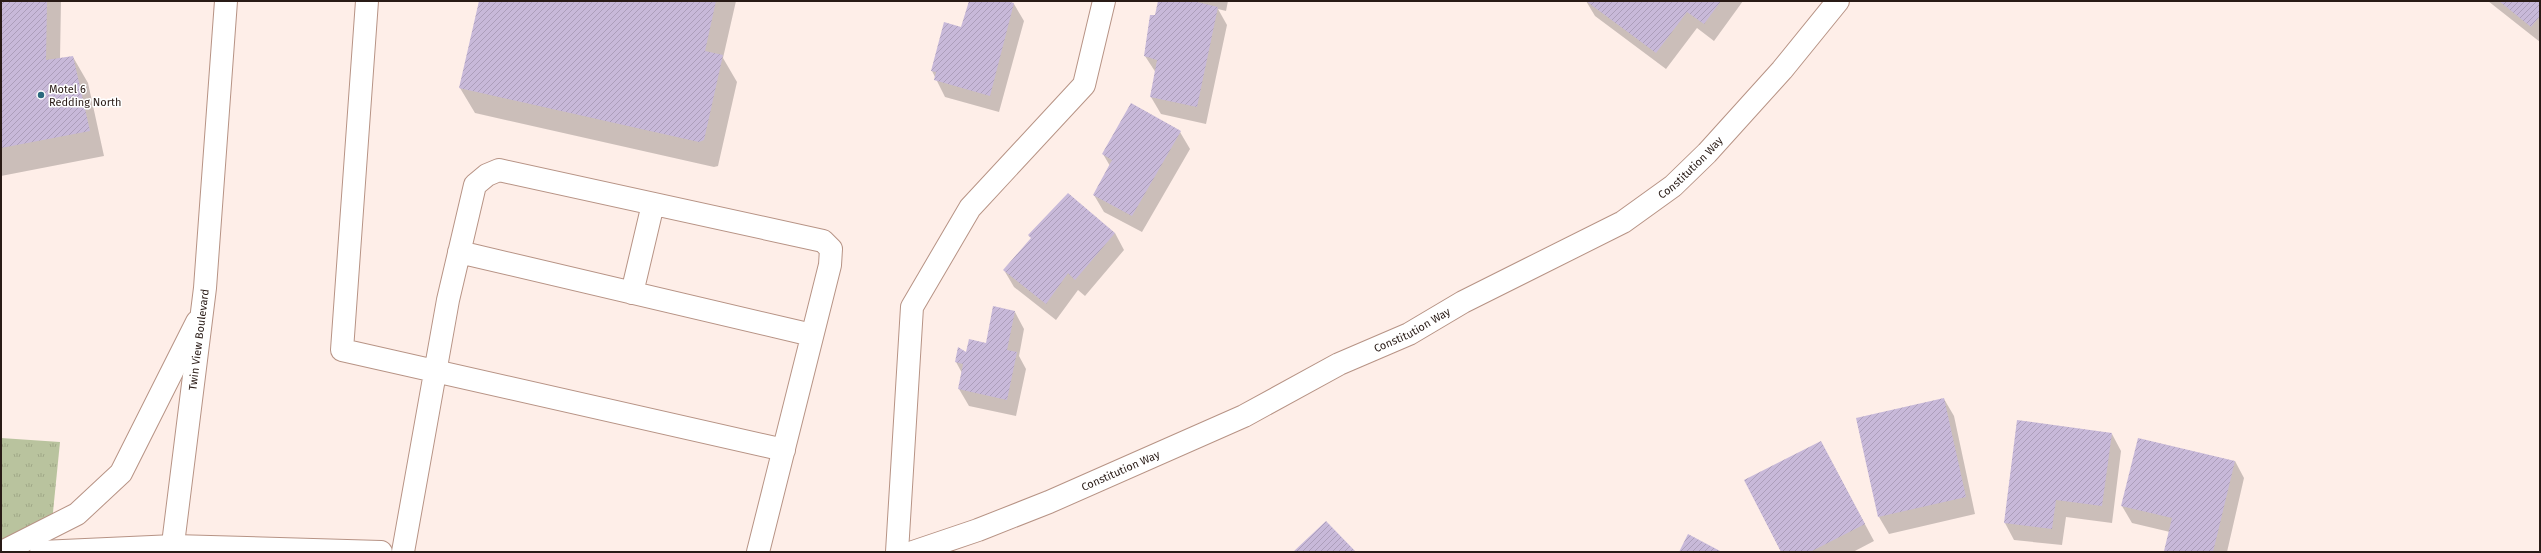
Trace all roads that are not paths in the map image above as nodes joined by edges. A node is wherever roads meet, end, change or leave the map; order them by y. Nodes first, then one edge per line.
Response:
1 (226, 1) edge
2 (368, 1) edge
3 (1104, 1) edge
4 (1838, 1) edge
5 (653, 204) junction
6 (459, 252) junction
7 (632, 293) junction
8 (203, 310) junction
9 (812, 336) junction
10 (436, 370) junction
11 (784, 450) junction
12 (173, 549) edge
13 (2, 552) edge
14 (41, 552) edge
15 (380, 552) edge
16 (403, 552) edge
17 (758, 552) edge
18 (897, 552) edge
19 (913, 552) edge

1 - 8 street, Twin View Boulevard
2 - 10 street
3 - 18 street
4 - 19 street, Constitution Way
5 - 6 street
5 - 7 street
5 - 9 street
6 - 7 street
6 - 10 street
7 - 9 street
8 - 12 street, Twin View Boulevard
8 - 13 street
9 - 11 street
10 - 11 street
10 - 16 street
11 - 17 street
12 - 14 street
12 - 15 street

